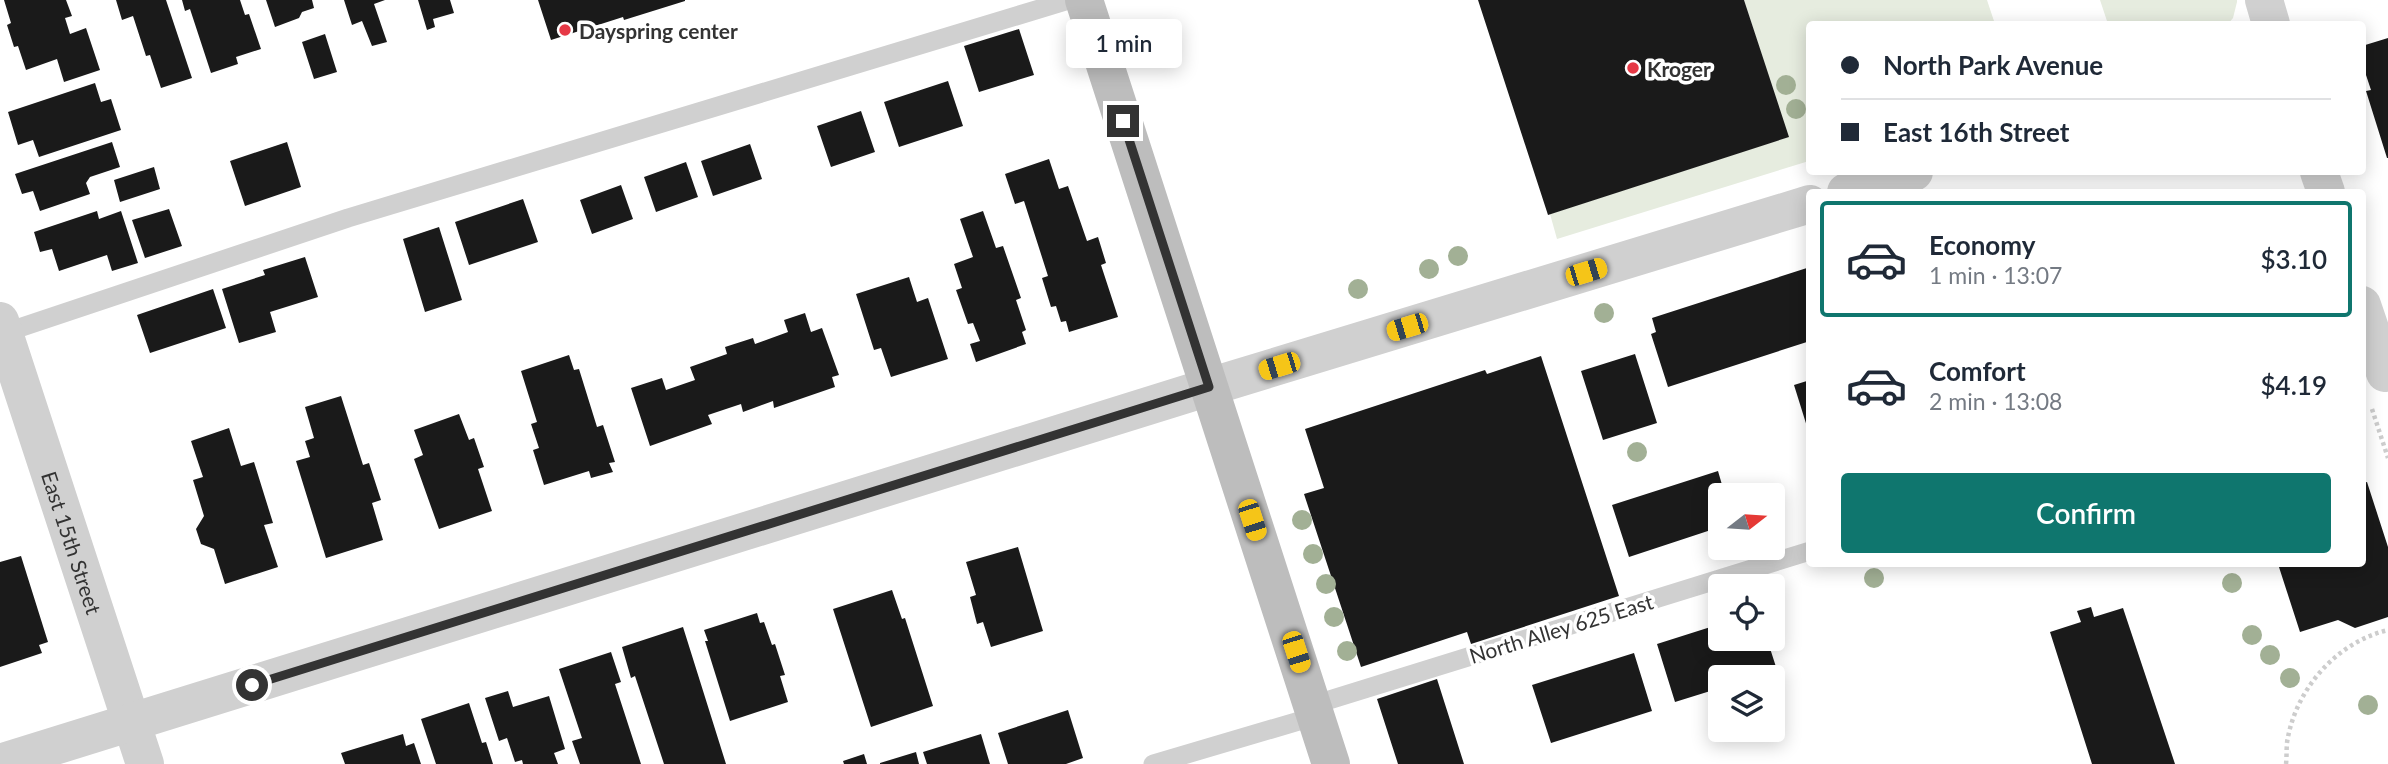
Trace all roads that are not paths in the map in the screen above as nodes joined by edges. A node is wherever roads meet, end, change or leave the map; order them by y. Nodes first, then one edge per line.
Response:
1 (1069, 0) edge
2 (1084, 0) edge
3 (2263, 0) edge
4 (2270, 21) edge
5 (1904, 175) edge
6 (1856, 189) edge
7 (1806, 205) edge
8 (2373, 318) edge
9 (2, 327) edge
10 (2374, 377) edge
11 (1209, 387) junction
12 (11, 394) edge
13 (1806, 552) edge
14 (1315, 710) junction
15 (131, 722) junction
16 (0, 763) edge
17 (145, 764) edge
18 (1153, 764) edge
19 (1331, 764) edge

1 - 9 lane
2 - 11 main road
3 - 4 street
5 - 6 street
7 - 11 street
8 - 10 street
9 - 12 street, East 15th Street
11 - 14 main road
11 - 15 street
12 - 15 street, East 15th Street
13 - 14 lane, North Alley 625 East
14 - 18 lane, North Alley 625 East
14 - 19 main road
15 - 16 street
15 - 17 street, East 15th Street

